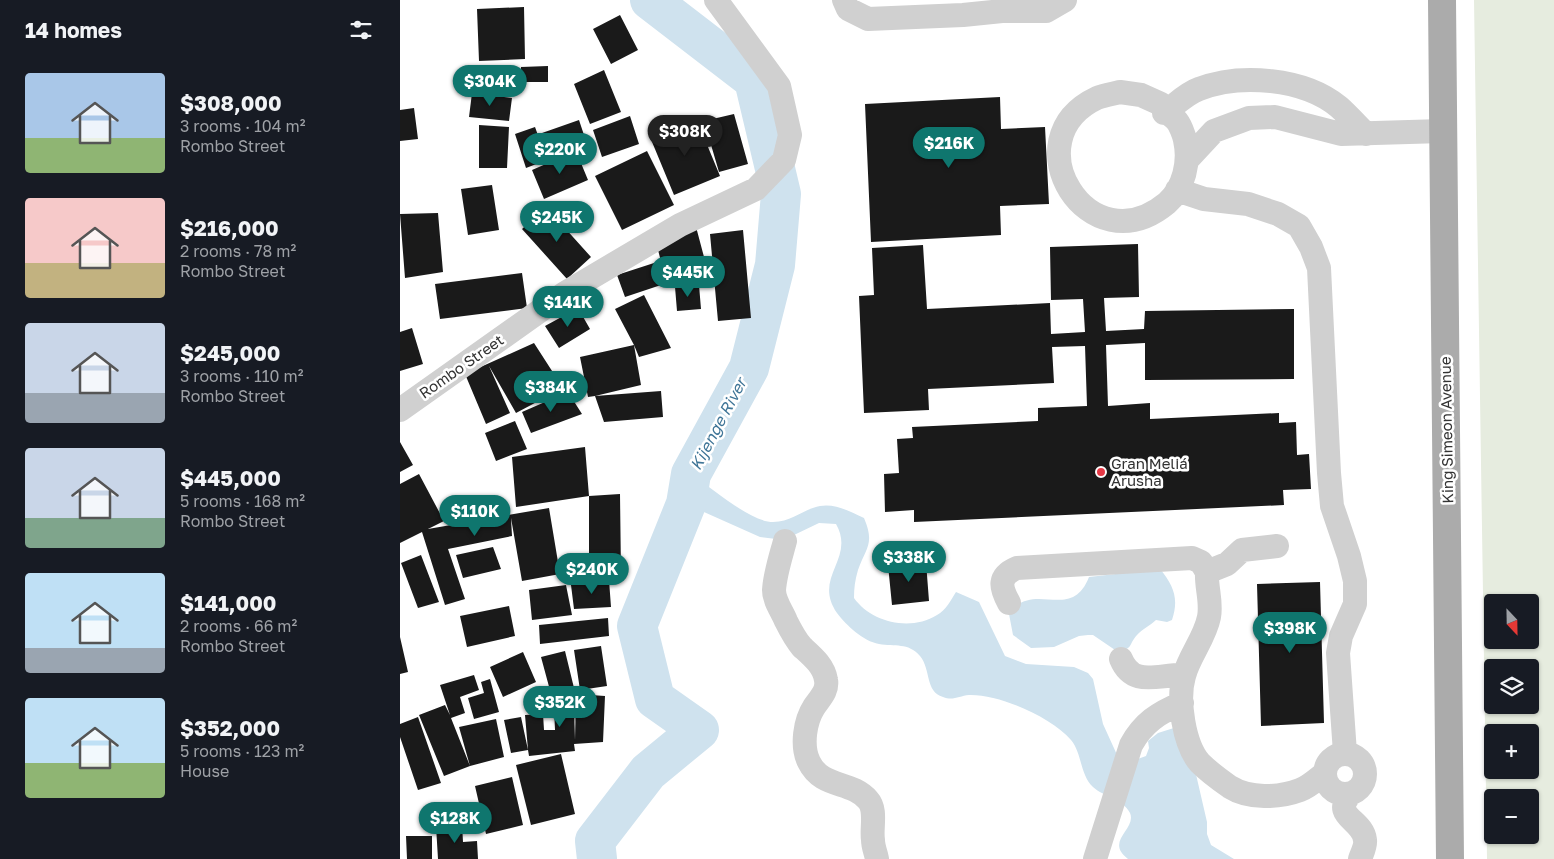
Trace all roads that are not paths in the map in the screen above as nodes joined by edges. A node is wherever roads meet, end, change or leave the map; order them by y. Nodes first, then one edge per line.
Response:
1 (716, 0) edge
2 (844, 0) edge
3 (1065, 0) edge
4 (1442, 0) edge
5 (1164, 113) junction
6 (1443, 131) junction
7 (1366, 134) junction
8 (1187, 160) junction
9 (1177, 190) junction
10 (400, 410) edge
11 (785, 541) dead end
12 (1277, 546) dead end
13 (1207, 572) junction
14 (1010, 603) dead end
15 (1121, 659) dead end
16 (1184, 675) junction
17 (1182, 703) junction
18 (1345, 753) junction
19 (1325, 773) junction
20 (1351, 793) junction
21 (877, 859) edge
22 (1095, 859) edge
23 (1360, 859) edge
24 (1450, 859) edge

1 - 10 street, Rombo Street
2 - 3 street
4 - 6 main road, King Simeon Avenue
5 - 7 street
5 - 8 street
5 - 9 street
6 - 7 street
6 - 24 main road, King Simeon Avenue
7 - 8 street
8 - 9 street
9 - 18 street
11 - 21 street
12 - 13 street
13 - 14 street
13 - 16 street
15 - 16 street
16 - 17 street
17 - 19 street
17 - 22 street
18 - 19 street
18 - 20 street
19 - 20 street
20 - 23 street

